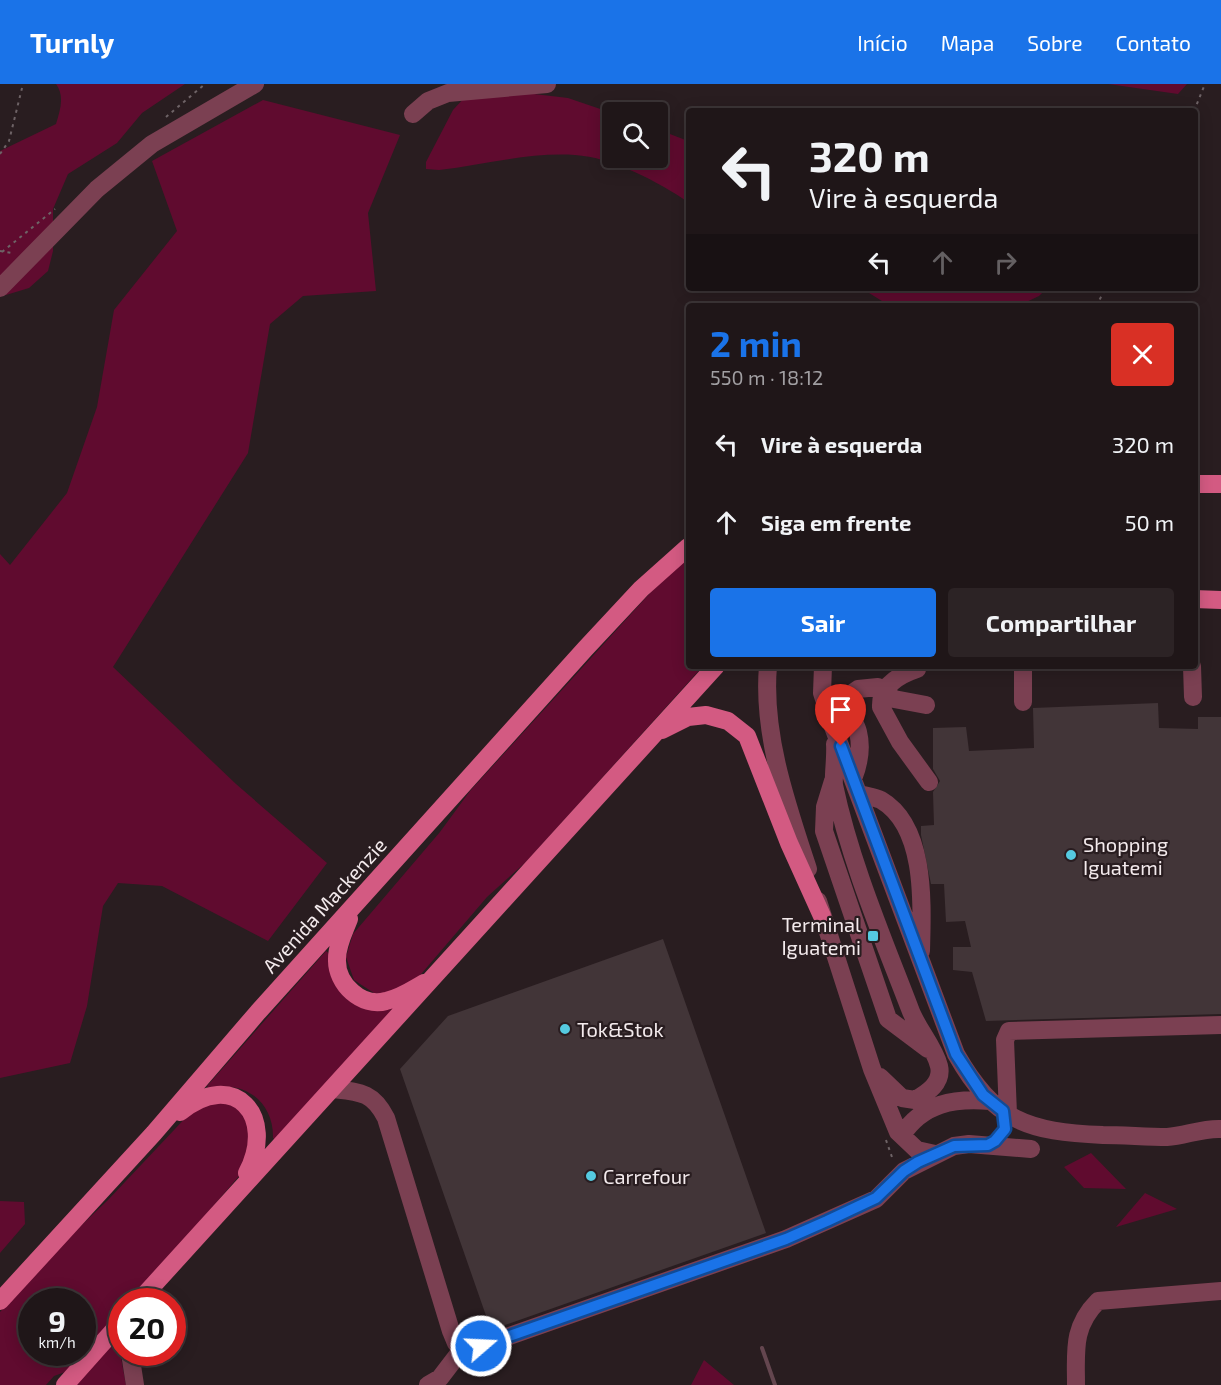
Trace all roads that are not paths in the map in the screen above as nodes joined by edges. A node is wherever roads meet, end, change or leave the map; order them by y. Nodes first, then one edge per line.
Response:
1 (255, 84) edge
2 (547, 84) edge
3 (413, 114) dead end
4 (0, 288) edge
5 (1198, 484) edge
6 (1221, 484) edge
7 (686, 549) edge
8 (1198, 599) edge
9 (1221, 600) edge
10 (714, 669) edge
11 (768, 669) edge
12 (823, 669) edge
13 (915, 669) edge
14 (1023, 669) edge
15 (1192, 669) edge
16 (885, 692) junction
17 (1193, 697) dead end
18 (1023, 702) dead end
19 (927, 705) dead end
20 (832, 724) junction
21 (650, 736) junction
22 (929, 782) dead end
23 (856, 787) junction
24 (356, 904) junction
25 (822, 916) junction
26 (921, 959) junction
27 (439, 973) junction
28 (1221, 1025) edge
29 (872, 1069) junction
30 (333, 1089) junction
31 (1000, 1109) junction
32 (1221, 1129) edge
33 (154, 1133) junction
34 (893, 1135) junction
35 (988, 1145) junction
36 (1031, 1149) dead end
37 (935, 1154) junction
38 (239, 1188) junction
39 (152, 1288) edge
40 (1221, 1292) edge
41 (0, 1301) edge
42 (108, 1337) edge
43 (472, 1347) junction
44 (132, 1366) edge
45 (65, 1385) edge
46 (135, 1385) edge
47 (428, 1385) edge
48 (1076, 1385) edge

1 - 4 street
2 - 3 street
5 - 6 main road
7 - 24 main road, Avenida Mackenzie
8 - 9 main road
10 - 21 main road
11 - 25 street
12 - 20 street
13 - 16 street
14 - 18 street
15 - 17 street
16 - 19 street
16 - 22 street
16 - 23 street
20 - 23 street
20 - 29 street
21 - 25 main road
21 - 27 main road
23 - 26 street
23 - 26 street
24 - 27 main road
24 - 33 main road, Avenida Mackenzie
25 - 29 street
26 - 31 street
27 - 30 main road
28 - 31 street
29 - 34 street
30 - 38 main road
30 - 43 street
31 - 32 street
31 - 34 street
31 - 35 street
33 - 38 main road
33 - 41 main road, Avenida Mackenzie
34 - 37 street
35 - 36 street
35 - 37 street
37 - 43 street
38 - 39 main road
40 - 48 street
42 - 45 main road
43 - 47 street
44 - 46 street

